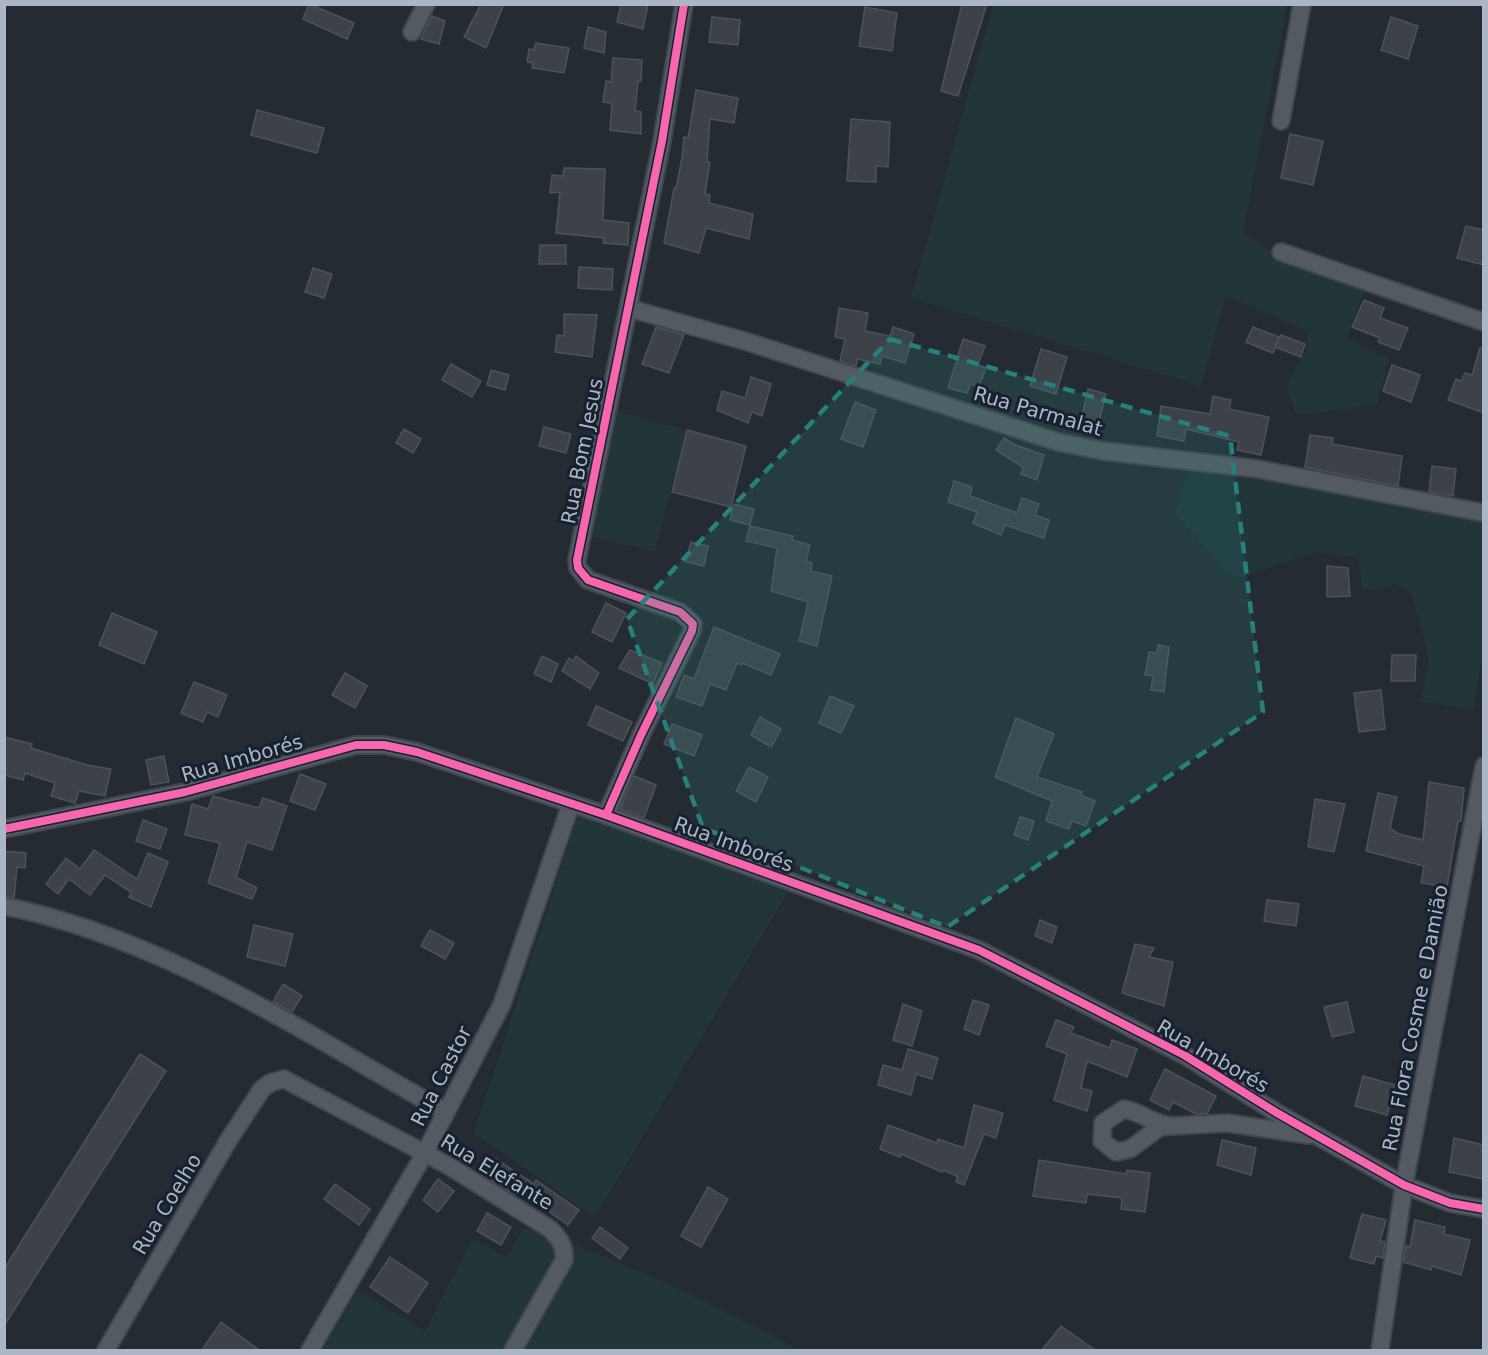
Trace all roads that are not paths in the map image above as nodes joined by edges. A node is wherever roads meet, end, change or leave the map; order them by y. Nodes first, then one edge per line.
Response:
1 (426, 4) edge
2 (684, 4) edge
3 (1302, 4) edge
4 (412, 32) dead end
5 (1281, 122) dead end
6 (1281, 252) dead end
7 (628, 308) junction
8 (1484, 322) edge
9 (1484, 513) edge
10 (1484, 766) edge
11 (571, 804) junction
12 (606, 815) junction
13 (4, 829) edge
14 (4, 906) edge
15 (270, 1083) joint
16 (446, 1112) junction
17 (1172, 1126) dead end
18 (1318, 1137) junction
19 (425, 1153) junction
20 (1404, 1185) junction
21 (1484, 1209) edge
22 (106, 1350) edge
23 (310, 1350) edge
24 (513, 1350) edge
25 (1380, 1350) edge

1 - 4 street
2 - 7 street, Rua Bom Jesus
3 - 5 street
6 - 8 street
7 - 9 street, Rua Parmalat
7 - 12 street, Rua Bom Jesus
10 - 20 street, Rua Flora Cosme e Damião
11 - 12 street, Rua Imborés
11 - 13 street, Rua Imborés
11 - 16 street, Rua Castor
12 - 18 street, Rua Imborés
14 - 16 street
15 - 19 street, Rua Elefante
15 - 22 street, Rua Coelho
16 - 19 street, Rua Castor
17 - 18 street
18 - 20 street, Rua Imborés
19 - 23 street, Rua Castor
19 - 24 street, Rua Elefante
20 - 21 street, Rua Imborés
20 - 25 street, Rua Flora Cosme e Damião

